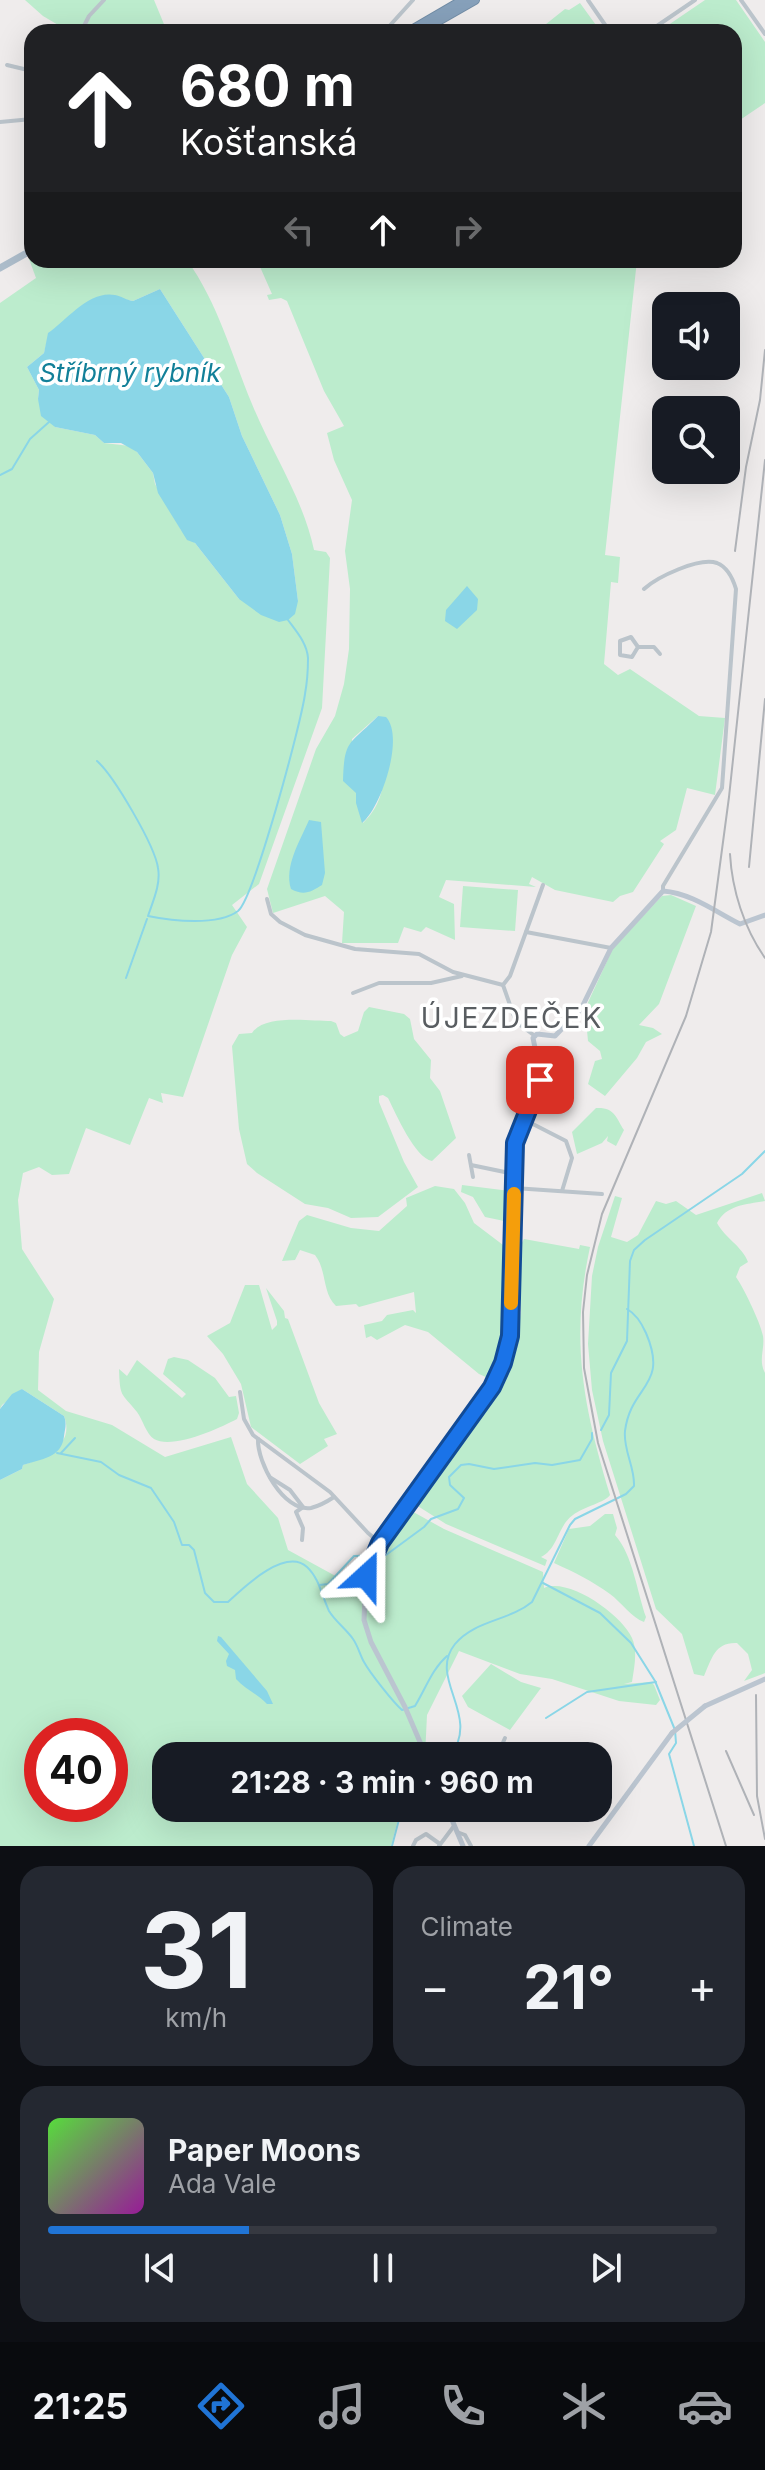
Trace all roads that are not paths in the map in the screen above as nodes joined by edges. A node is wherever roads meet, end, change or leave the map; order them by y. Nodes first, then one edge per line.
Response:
1 (104, 0) edge
2 (413, 0) edge
3 (463, 0) edge
4 (475, 0) edge
5 (588, 0) edge
6 (695, 0) edge
7 (741, 0) edge
8 (85, 24) edge
9 (391, 24) edge
10 (422, 24) edge
11 (433, 24) edge
12 (604, 24) edge
13 (660, 24) edge
14 (765, 34) edge
15 (7, 65) dead end
16 (24, 69) edge
17 (24, 120) edge
18 (0, 122) edge
19 (24, 254) edge
20 (0, 268) edge
21 (644, 589) dead end
22 (638, 647) junction
23 (660, 654) dead end
24 (543, 885) dead end
25 (663, 891) junction
26 (267, 899) dead end
27 (765, 915) edge
28 (526, 932) junction
29 (611, 948) junction
30 (464, 975) junction
31 (503, 985) junction
32 (353, 993) dead end
33 (535, 1036) junction
34 (525, 1120) junction
35 (469, 1155) dead end
36 (471, 1165) junction
37 (514, 1174) junction
38 (473, 1177) dead end
39 (514, 1188) junction
40 (562, 1191) junction
41 (602, 1194) dead end
42 (240, 1392) dead end
43 (258, 1439) junction
44 (269, 1477) junction
45 (334, 1497) junction
46 (303, 1507) junction
47 (302, 1540) dead end
48 (380, 1543) junction
49 (765, 1679) edge
50 (505, 1738) dead end
51 (420, 1742) edge
52 (503, 1742) edge
53 (453, 1822) edge
54 (456, 1829) junction
55 (440, 1845) edge
56 (413, 1846) edge
57 (463, 1846) edge
58 (471, 1846) edge
59 (589, 1846) edge

1 - 8 street
2 - 9 street
3 - 10 highway
4 - 11 highway
5 - 12 street
6 - 13 street
7 - 14 street
15 - 16 street
17 - 18 street
19 - 20 main road
21 - 25 street
22 - 22 street
22 - 23 street
24 - 28 street
25 - 27 street
25 - 29 street
26 - 30 street
28 - 29 street
28 - 31 street
29 - 33 street
30 - 31 street
30 - 32 street
31 - 33 street
33 - 34 street
34 - 37 street
34 - 40 street
35 - 36 street
36 - 37 street
36 - 38 street
37 - 39 street
39 - 40 street
39 - 48 street
40 - 41 street
42 - 43 street
43 - 44 street
43 - 45 street
44 - 46 street
44 - 46 street
45 - 46 street
45 - 48 street
46 - 47 street
48 - 51 street
49 - 59 street, bridge
50 - 52 street
53 - 54 street
54 - 55 street
54 - 57 street
54 - 58 street
55 - 56 street

